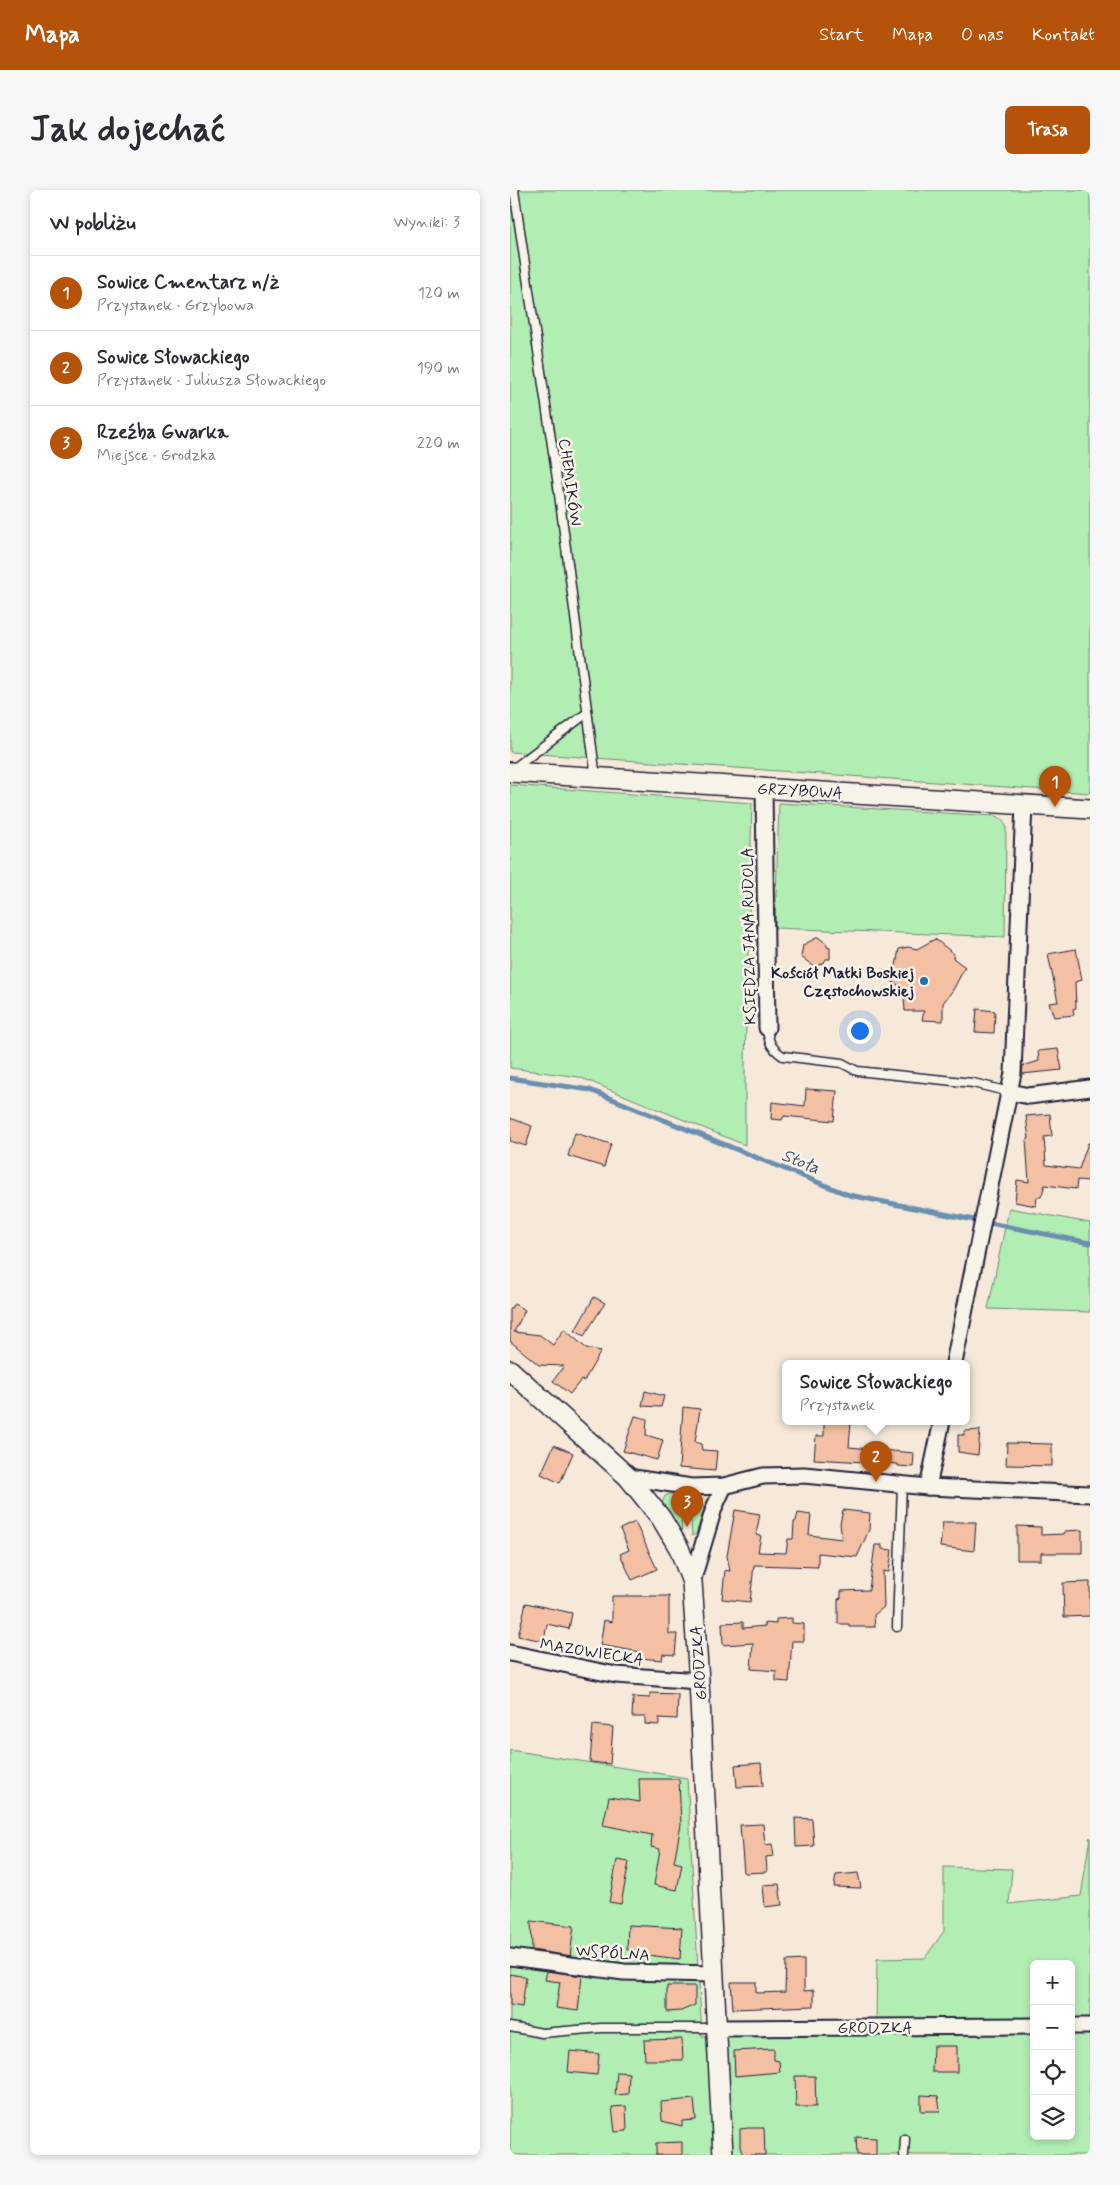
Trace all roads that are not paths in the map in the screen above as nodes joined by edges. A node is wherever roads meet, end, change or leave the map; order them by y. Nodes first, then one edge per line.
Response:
1 (514, 190) edge
2 (587, 713) junction
3 (510, 772) edge
4 (596, 778) junction
5 (764, 788) junction
6 (1024, 804) junction
7 (1090, 809) edge
8 (767, 1028) joint
9 (1090, 1088) edge
10 (1010, 1092) junction
11 (955, 1360) edge
12 (510, 1370) edge
13 (941, 1425) edge
14 (628, 1478) junction
15 (902, 1484) junction
16 (724, 1486) junction
17 (928, 1487) junction
18 (1090, 1494) edge
19 (692, 1582) junction
20 (897, 1627) dead end
21 (510, 1653) edge
22 (699, 1681) junction
23 (510, 1957) edge
24 (714, 1974) junction
25 (1030, 2026) edge
26 (1075, 2026) edge
27 (1090, 2026) edge
28 (510, 2027) edge
29 (717, 2028) junction
30 (905, 2139) dead end
31 (723, 2155) edge
32 (904, 2155) edge

1 - 2 lane, CHEMIKÓW
2 - 3 lane
2 - 4 lane, CHEMIKÓW
3 - 4 street, GRZYBOWA
4 - 5 street, GRZYBOWA
5 - 6 street, GRZYBOWA
5 - 8 street, KSIĘDZA JANA RUDOLA
6 - 7 street, GRZYBOWA
6 - 10 street
8 - 10 lane, KSIĘDZA JANA RUDOLA
9 - 10 street
10 - 11 street
12 - 14 street, GRODZKA
13 - 17 street
14 - 16 street
14 - 19 street, GRODZKA
15 - 16 street
15 - 17 street
15 - 20 lane
16 - 19 street
17 - 18 street
19 - 22 street, GRODZKA
21 - 22 street, MAZOWIECKA
22 - 24 street, GRODZKA
23 - 24 street, WSPÓLNA
24 - 29 street, GRODZKA
25 - 29 street, GRODZKA
26 - 27 street
28 - 29 lane
29 - 31 street, GRODZKA
30 - 32 lane

